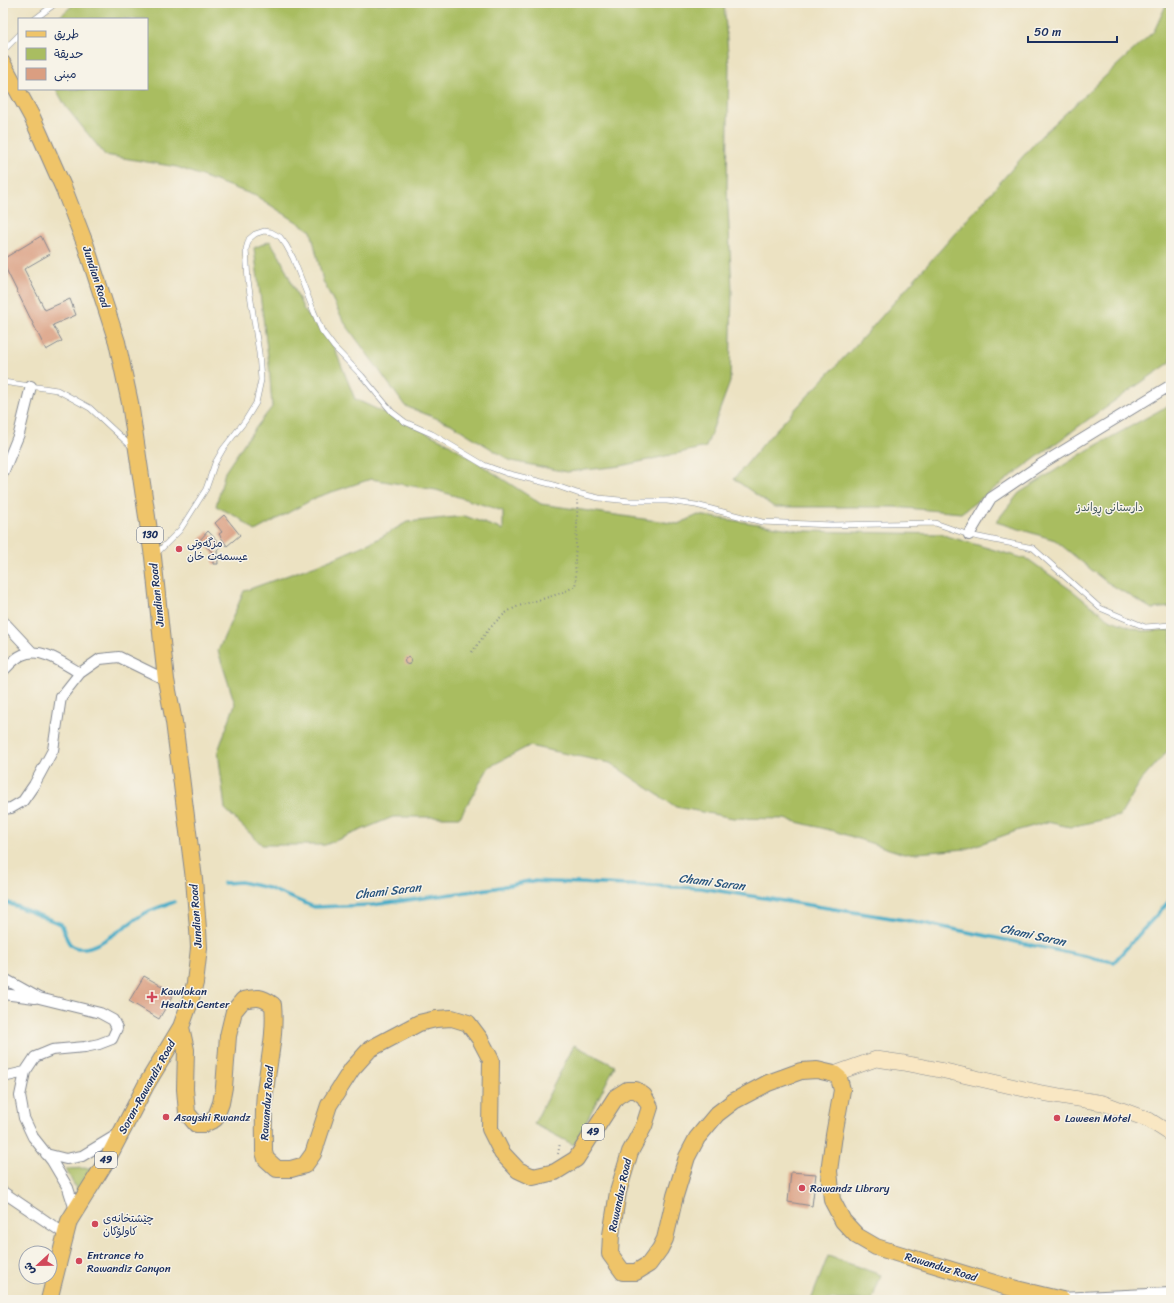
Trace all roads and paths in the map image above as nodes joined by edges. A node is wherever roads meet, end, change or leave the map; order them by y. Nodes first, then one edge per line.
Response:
1 (56, 3) edge
2 (36, 18) edge
3 (18, 36) edge
4 (3, 51) edge
5 (3, 64) edge
6 (3, 382) edge
7 (1171, 385) edge
8 (31, 386) junction
9 (137, 452) junction
10 (3, 473) edge
11 (577, 493) junction
12 (969, 535) junction
13 (153, 557) junction
14 (3, 621) edge
15 (1171, 625) edge
16 (32, 652) junction
17 (472, 652) dead end
18 (3, 671) edge
19 (80, 672) junction
20 (166, 680) junction
21 (3, 809) edge
22 (3, 978) edge
23 (3, 994) edge
24 (39, 998) junction
25 (181, 1027) junction
26 (25, 1072) junction
27 (834, 1074) junction
28 (3, 1077) edge
29 (123, 1131) junction
30 (1171, 1134) edge
31 (46, 1154) junction
32 (3, 1192) edge
33 (75, 1210) junction
34 (65, 1234) junction
35 (1171, 1293) edge
36 (1140, 1297) edge
37 (1061, 1299) edge
38 (50, 1300) edge

1 - 2 lane
3 - 4 lane
5 - 9 main road, Jundian Road / 130
6 - 8 lane
7 - 12 street
8 - 9 lane
8 - 10 street
9 - 13 main road, Jundian Road / 130
11 - 12 lane
11 - 13 lane
11 - 17 path
12 - 15 lane
13 - 20 main road, Jundian Road / 130
14 - 16 street
16 - 18 street
16 - 19 street
19 - 20 street
19 - 21 street
20 - 25 main road, Jundian Road / 130
22 - 24 street
23 - 24 street
24 - 26 street
25 - 27 main road, Rawanduz Road / 49
25 - 29 main road, Soran-Rawandiz Road / 49
26 - 28 street
26 - 31 street
27 - 30 street
27 - 37 main road, Rawanduz Road
29 - 31 street
29 - 33 main road, Soran-Rawandiz Road / 49
31 - 33 street
32 - 34 street
33 - 34 main road, Soran-Rawandiz Road / 49
34 - 38 main road, Soran-Rawandiz Road / 49
35 - 36 street
36 - 37 street

